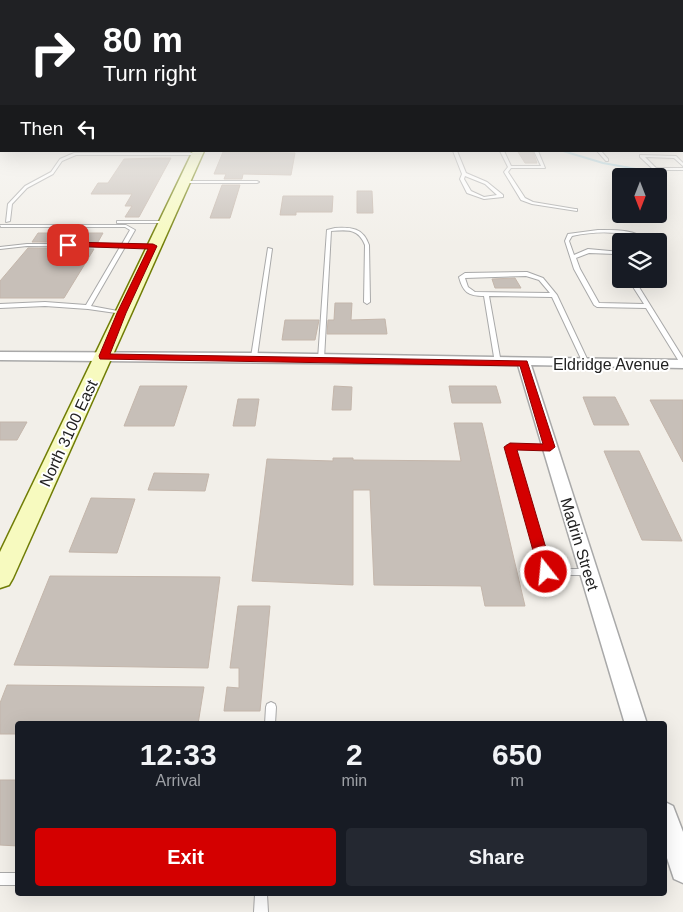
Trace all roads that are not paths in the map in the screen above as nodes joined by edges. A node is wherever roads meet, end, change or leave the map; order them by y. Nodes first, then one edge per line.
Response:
1 (63, 161) edge
2 (194, 161) edge
3 (459, 161) edge
4 (507, 161) edge
5 (541, 161) edge
6 (646, 161) edge
7 (510, 167) junction
8 (683, 170) edge
9 (464, 174) junction
10 (184, 182) junction
11 (257, 182) dead end
12 (575, 210) dead end
13 (8, 221) junction
14 (165, 222) junction
15 (0, 223) edge
16 (612, 233) edge
17 (123, 246) junction
18 (153, 246) junction
19 (0, 248) edge
20 (270, 249) dead end
21 (612, 253) edge
22 (573, 257) junction
23 (636, 288) edge
24 (486, 294) junction
25 (554, 295) junction
26 (367, 302) dead end
27 (0, 306) edge
28 (646, 306) junction
29 (88, 308) junction
30 (121, 313) junction
31 (0, 356) edge
32 (104, 356) junction
33 (254, 357) junction
34 (321, 359) junction
35 (498, 363) junction
36 (524, 363) junction
37 (586, 363) junction
38 (683, 363) edge
39 (550, 447) junction
40 (588, 572) junction
41 (0, 578) edge
42 (271, 707) dead end
43 (270, 721) edge
44 (635, 721) edge
45 (667, 820) edge
46 (683, 870) edge
47 (0, 879) edge
48 (15, 879) edge
49 (261, 896) edge
50 (260, 912) edge

1 - 13 lane
2 - 10 main road, North 3100 East
3 - 9 lane
4 - 7 lane
5 - 7 lane
6 - 8 lane
7 - 12 lane
9 - 9 lane
10 - 11 lane
10 - 14 main road, North 3100 East
13 - 14 lane
13 - 15 lane
14 - 18 main road, North 3100 East
15 - 17 lane
16 - 22 lane
17 - 18 lane
17 - 19 lane
17 - 29 lane
18 - 30 main road, North 3100 East
20 - 33 lane
21 - 22 lane
22 - 28 lane
23 - 28 lane
24 - 25 lane
24 - 25 lane
24 - 35 lane
25 - 37 lane
26 - 34 lane
27 - 29 lane
28 - 38 lane
29 - 30 lane
30 - 32 main road, North 3100 East
31 - 32 street, Eldridge Avenue
32 - 33 street, Eldridge Avenue
32 - 41 main road, North 3100 East
33 - 34 street, Eldridge Avenue
34 - 35 street, Eldridge Avenue
35 - 36 street, Eldridge Avenue
36 - 37 street, Eldridge Avenue
36 - 39 street, Madrin Street
37 - 38 street, Eldridge Avenue
39 - 40 street, Madrin Street
39 - 40 lane
40 - 44 street, Madrin Street
42 - 43 lane
45 - 46 street
47 - 48 lane
49 - 50 lane

